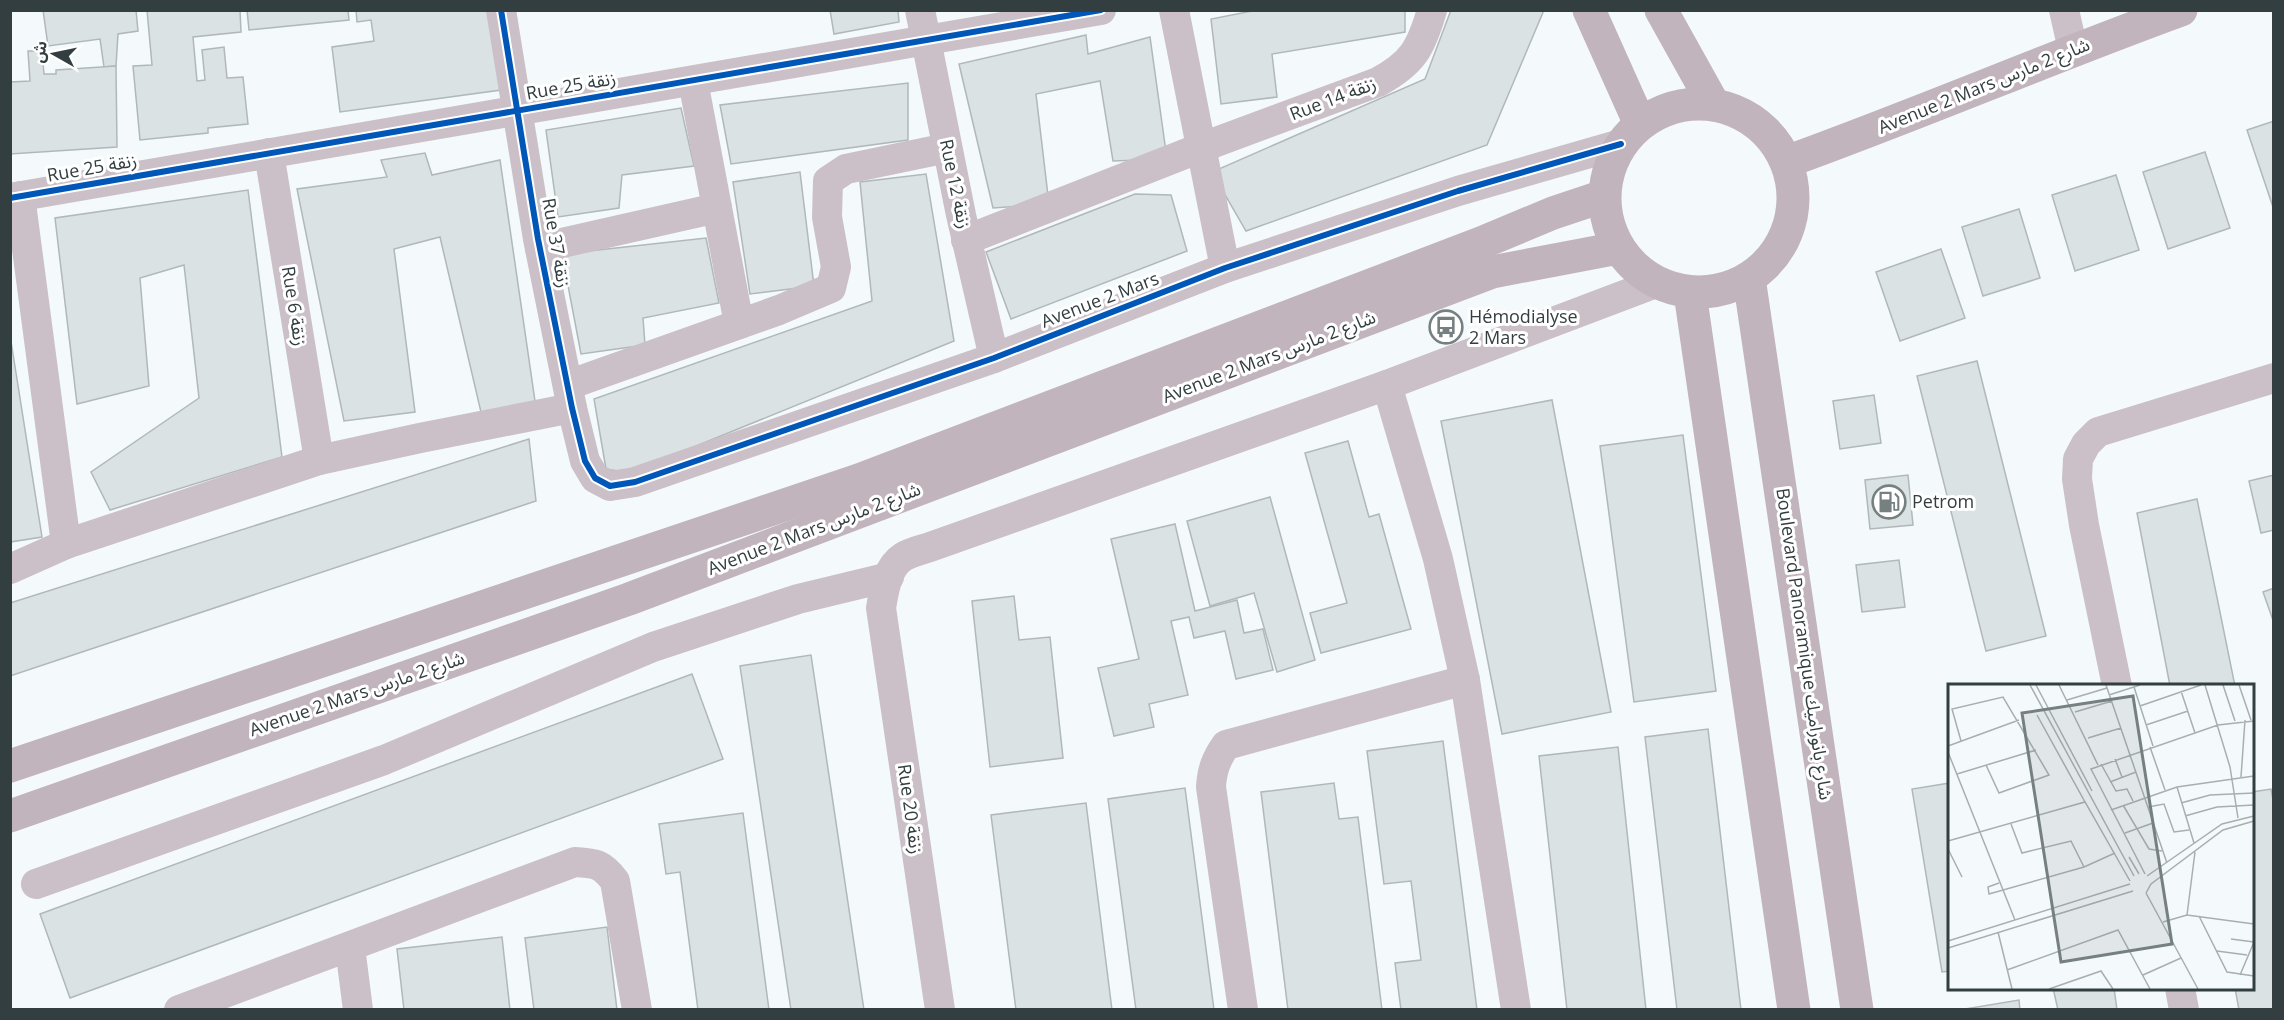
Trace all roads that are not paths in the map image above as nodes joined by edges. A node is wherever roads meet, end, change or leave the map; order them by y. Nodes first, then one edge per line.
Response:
1 (501, 10) edge
2 (920, 10) edge
3 (1101, 10) edge
4 (1174, 10) edge
5 (1432, 10) edge
6 (1589, 10) edge
7 (1661, 10) edge
8 (2064, 10) edge
9 (2181, 10) edge
10 (1020, 17) edge
11 (925, 40) junction
12 (2073, 50) junction
13 (693, 81) junction
14 (1714, 105) junction
15 (518, 111) junction
16 (1631, 134) junction
17 (947, 148) junction
18 (1200, 148) junction
19 (269, 153) junction
20 (1786, 162) junction
21 (1604, 196) junction
22 (15, 197) edge
23 (717, 208) junction
24 (966, 240) junction
25 (540, 248) junction
26 (1618, 248) junction
27 (1225, 268) junction
28 (1749, 278) junction
29 (1656, 283) junction
30 (1690, 293) junction
31 (739, 324) junction
32 (994, 358) junction
33 (2274, 378) edge
34 (1387, 385) junction
35 (570, 396) junction
36 (319, 460) junction
37 (595, 478) joint
38 (66, 544) junction
39 (10, 569) edge
40 (889, 577) junction
41 (1465, 680) junction
42 (2117, 684) edge
43 (10, 766) edge
44 (10, 816) edge
45 (36, 884) dead end
46 (350, 947) junction
47 (2180, 990) edge
48 (179, 1010) edge
49 (358, 1010) edge
50 (637, 1010) edge
51 (940, 1010) edge
52 (1243, 1010) edge
53 (1516, 1010) edge
54 (1794, 1010) edge
55 (1857, 1010) edge
56 (2184, 1010) edge

1 - 15 street, Rue 37 زنقة
2 - 11 street, Rue 12 زنقة
3 - 10 street, Rue 25 زنقة
4 - 18 street
5 - 18 street, Rue 14 زنقة
6 - 16 main road
7 - 14 main road
8 - 12 street
9 - 12 main road, Avenue 2 Mars شارع 2 مارس
10 - 11 street, Rue 25 زنقة
11 - 13 street, Rue 25 زنقة
11 - 17 street, Rue 12 زنقة
12 - 20 main road, Avenue 2 Mars شارع 2 مارس
13 - 15 street, Rue 25 زنقة
13 - 23 street
14 - 16 main road
14 - 20 main road
15 - 19 street, Rue 25 زنقة
15 - 25 street, Rue 37 زنقة
16 - 21 main road
16 - 27 street, Avenue 2 Mars
17 - 24 street, Rue 12 زنقة
17 - 31 street
18 - 24 street, Rue 14 زنقة
18 - 27 street
19 - 22 street, Rue 25 زنقة
19 - 36 street, Rue 6 زنقة
20 - 28 main road
21 - 26 main road
21 - 43 main road, Avenue 2 Mars شارع 2 مارس
22 - 38 street
23 - 25 street
23 - 31 street
24 - 32 street, Rue 12 زنقة
25 - 35 street, Rue 37 زنقة
26 - 29 main road
26 - 44 main road, Avenue 2 Mars شارع 2 مارس
27 - 32 street, Avenue 2 Mars
28 - 30 main road
28 - 55 main road, Boulevard Panoramique شارع بانوراميك
29 - 30 main road
29 - 34 street
30 - 54 main road
31 - 35 street
32 - 37 street, Avenue 2 Mars
33 - 42 street
34 - 40 street
34 - 41 street
35 - 36 street
35 - 37 street, Rue 37 زنقة
36 - 38 street
38 - 39 street
40 - 45 street
40 - 51 street, Rue 20 زنقة
41 - 52 street
41 - 53 street
46 - 48 street
46 - 49 street
46 - 50 street
47 - 56 street

